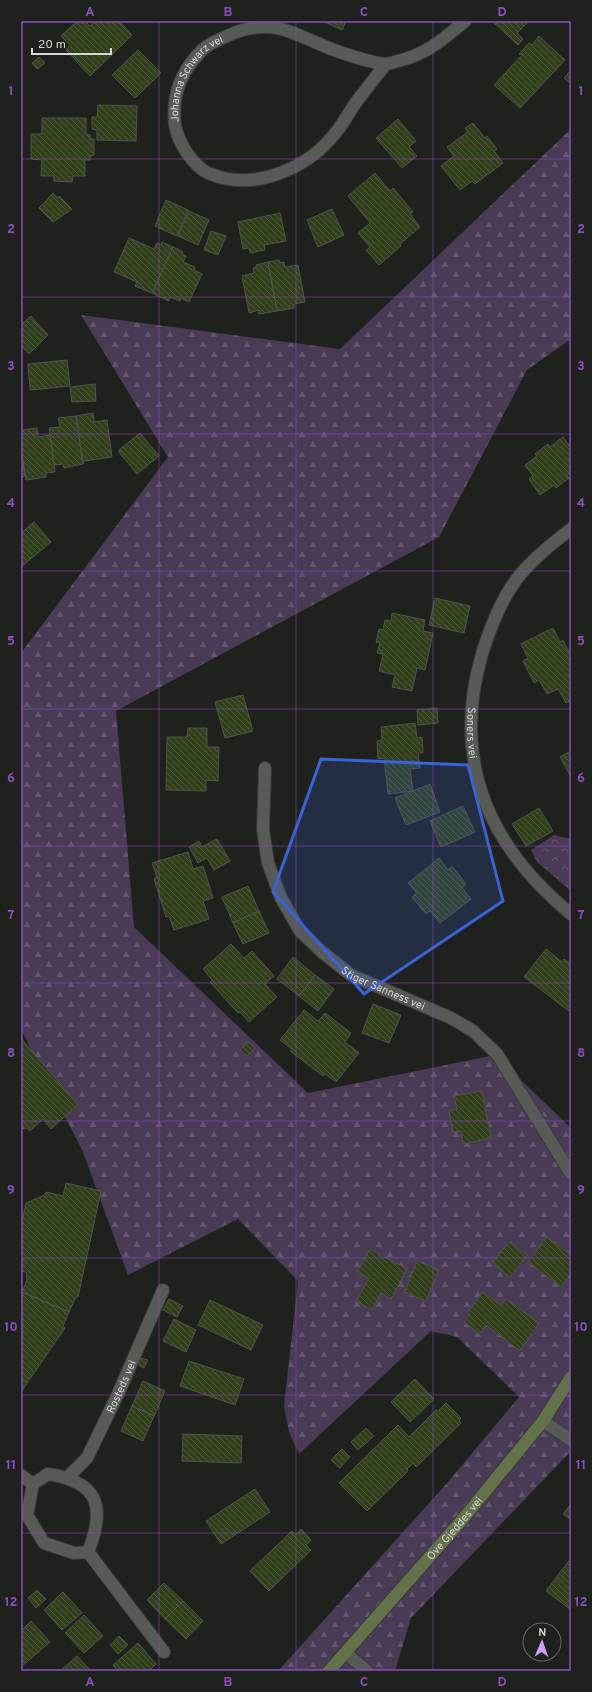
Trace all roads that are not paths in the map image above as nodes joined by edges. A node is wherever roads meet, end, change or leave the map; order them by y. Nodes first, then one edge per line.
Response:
1 (465, 21) edge
2 (386, 64) junction
3 (571, 528) edge
4 (265, 768) dead end
5 (571, 914) edge
6 (571, 1174) edge
7 (163, 1290) dead end
8 (571, 1378) edge
9 (543, 1421) junction
10 (571, 1440) edge
11 (21, 1475) edge
12 (68, 1477) junction
13 (32, 1484) junction
14 (88, 1552) junction
15 (164, 1652) dead end
16 (346, 1653) junction
17 (329, 1671) edge
18 (367, 1671) edge

1 - 2 street, Johanna Schwarz vei
2 - 2 street, Johanna Schwarz vei
3 - 5 street, Soners vei
4 - 6 street, Stiger Sanness vei
7 - 12 street, Rosteds vei
8 - 9 street, Ove Gjeddes vei
9 - 10 street
9 - 16 street, Ove Gjeddes vei
11 - 13 street
12 - 13 street
12 - 14 street
13 - 14 street
14 - 15 street
16 - 17 street, Ove Gjeddes vei
16 - 18 street

